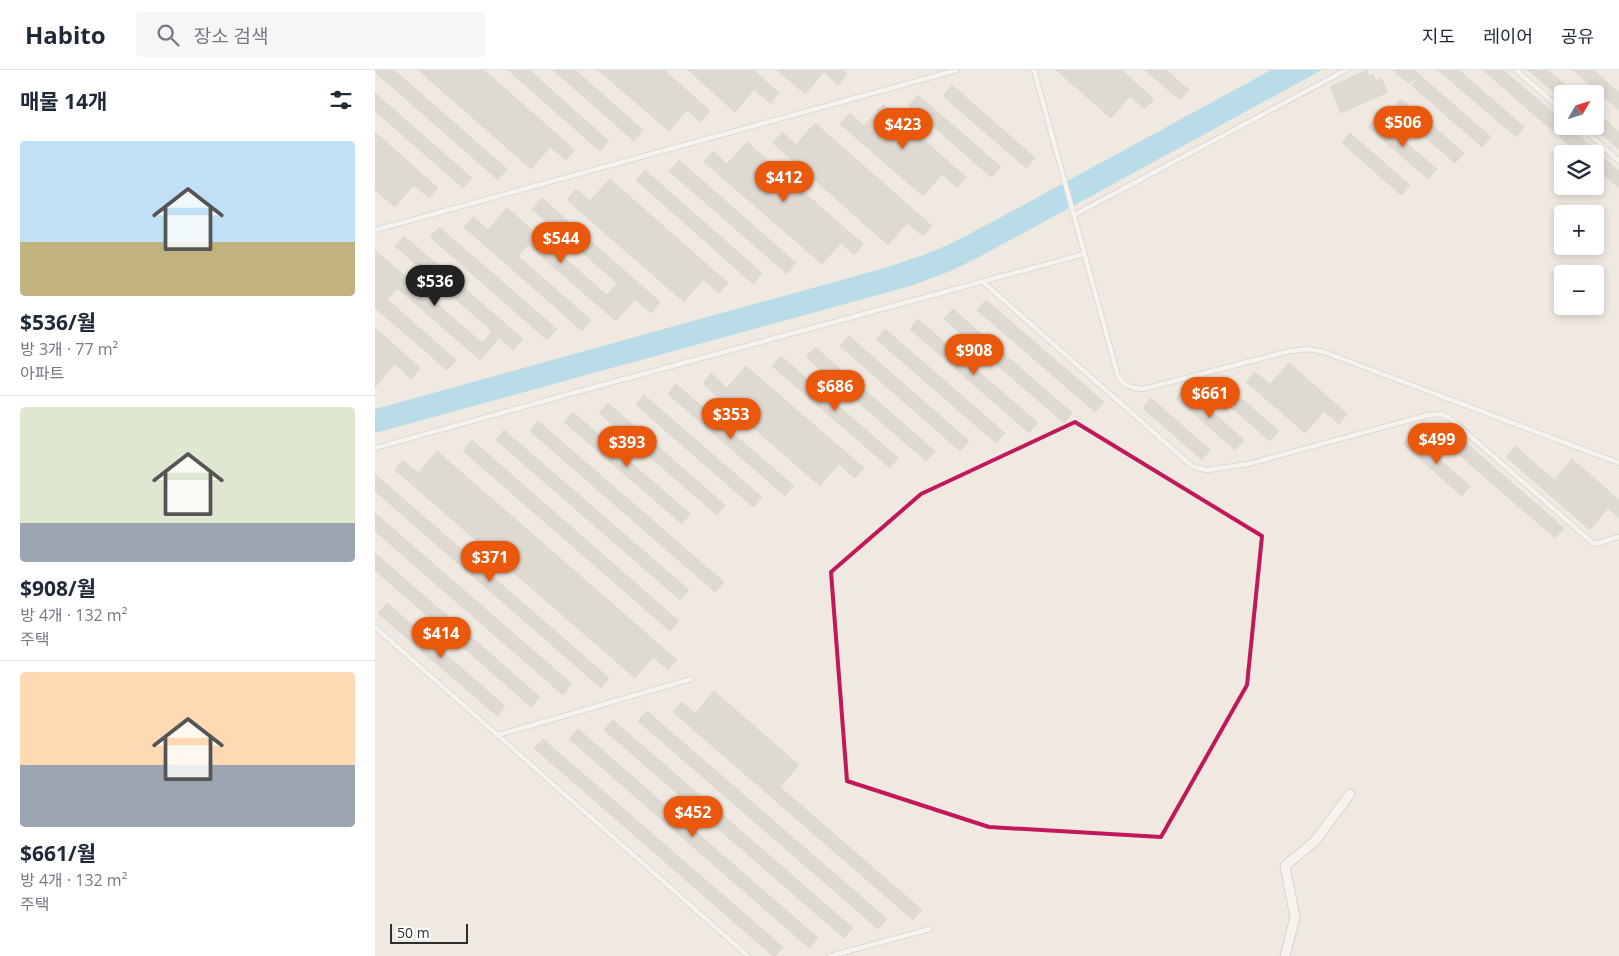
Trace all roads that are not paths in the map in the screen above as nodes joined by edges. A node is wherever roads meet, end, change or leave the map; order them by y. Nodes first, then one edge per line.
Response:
1 (957, 70) edge
2 (1034, 70) edge
3 (1346, 70) edge
4 (1516, 70) edge
5 (1554, 103) edge
6 (1590, 135) edge
7 (1619, 161) edge
8 (1074, 215) junction
9 (375, 230) edge
10 (1084, 254) junction
11 (983, 282) junction
12 (375, 448) edge
13 (1619, 464) edge
14 (1619, 537) edge
15 (375, 627) edge
16 (691, 680) dead end
17 (498, 735) junction
18 (1350, 794) dead end
19 (930, 930) dead end
20 (748, 956) edge
21 (830, 956) edge
22 (1285, 956) edge

1 - 9 lane
2 - 8 lane
3 - 8 lane
4 - 5 lane
6 - 7 lane
8 - 10 lane
10 - 11 lane
10 - 13 lane
11 - 12 lane
11 - 14 lane
15 - 17 lane
16 - 17 lane
17 - 20 lane
18 - 22 street
19 - 21 lane

